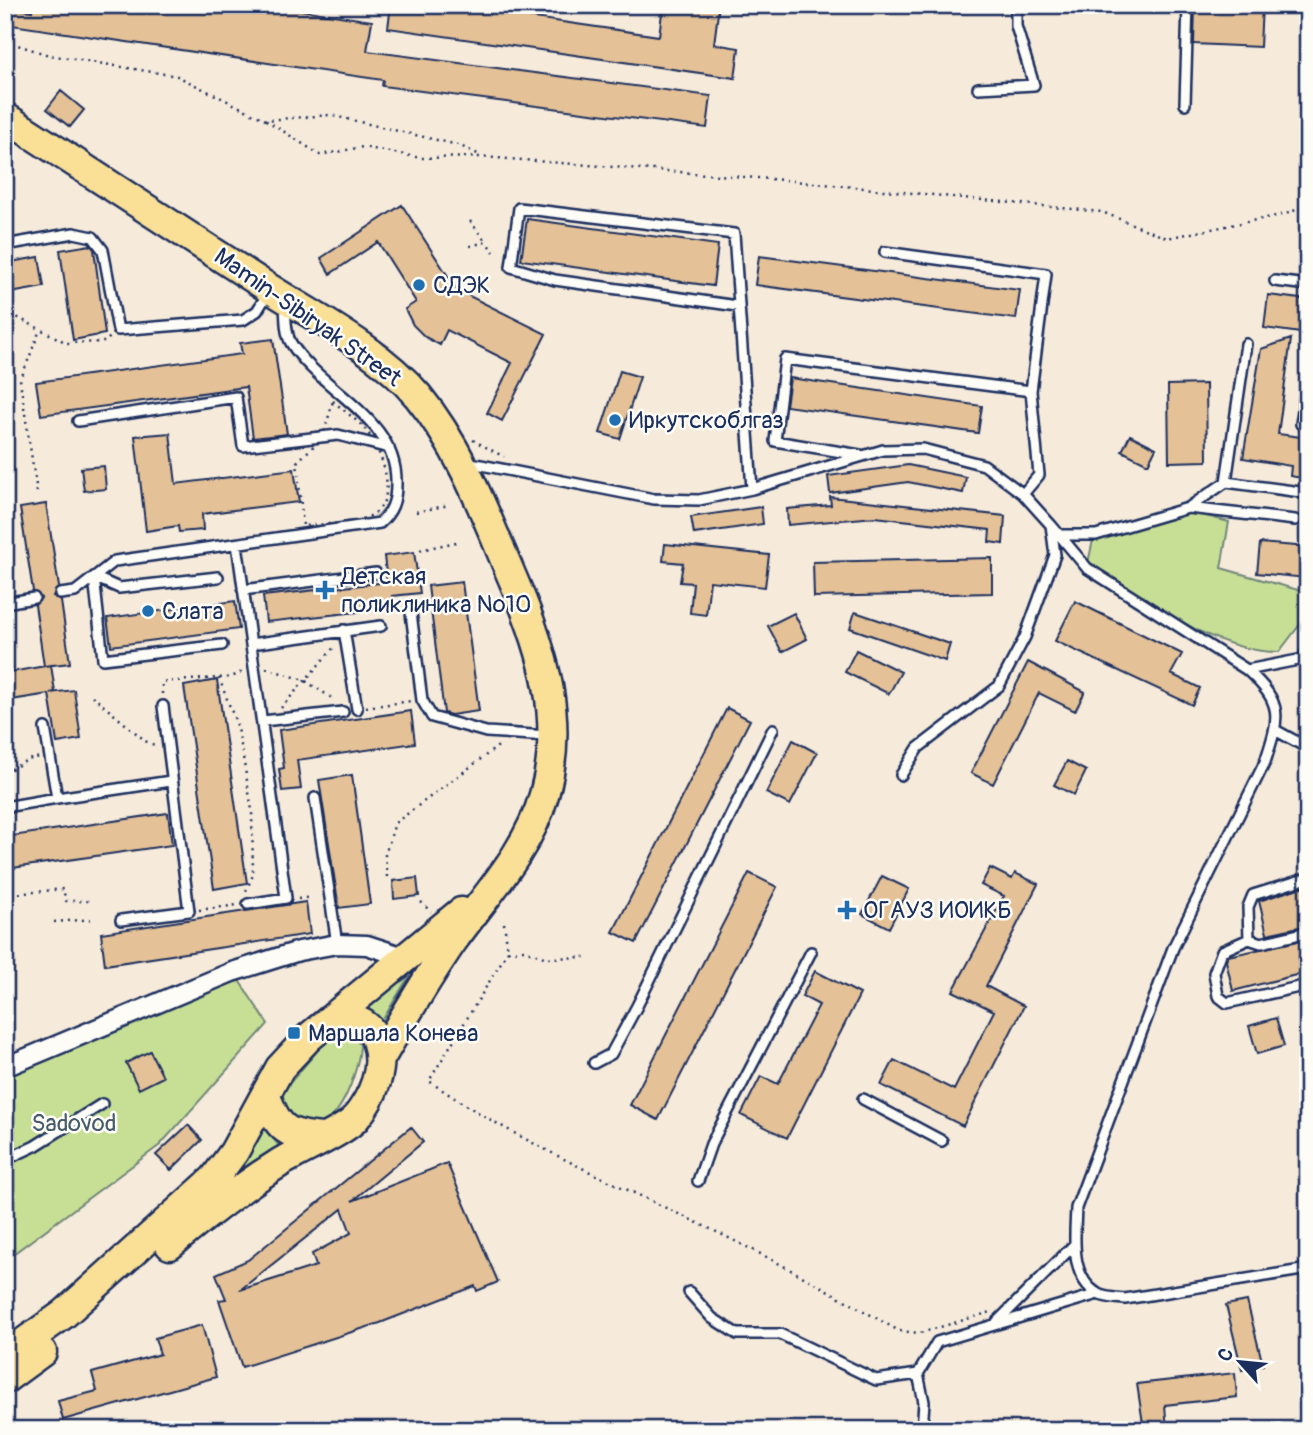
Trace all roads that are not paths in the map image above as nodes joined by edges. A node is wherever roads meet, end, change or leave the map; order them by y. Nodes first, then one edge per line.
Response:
1 (1016, 5) edge
2 (1188, 5) edge
3 (978, 88) dead end
4 (1185, 104) dead end
5 (5, 117) edge
6 (5, 245) edge
7 (885, 252) dead end
8 (1275, 281) dead end
9 (1308, 285) edge
10 (277, 293) junction
11 (737, 306) junction
12 (1246, 344) dead end
13 (1308, 375) edge
14 (1031, 391) junction
15 (78, 421) dead end
16 (1308, 425) edge
17 (389, 448) junction
18 (465, 450) junction
19 (865, 456) junction
20 (1226, 482) junction
21 (752, 489) junction
22 (1308, 493) edge
23 (1023, 494) junction
24 (1188, 508) junction
25 (1295, 520) dead end
26 (1051, 526) junction
27 (1059, 535) junction
28 (237, 544) junction
29 (376, 573) dead end
30 (94, 577) junction
31 (218, 577) dead end
32 (243, 590) junction
33 (60, 594) dead end
34 (34, 598) dead end
35 (5, 603) edge
36 (411, 613) dead end
37 (380, 626) dead end
38 (344, 630) junction
39 (251, 644) junction
40 (222, 645) dead end
41 (1308, 649) edge
42 (1247, 670) junction
43 (163, 706) dead end
44 (356, 709) road end
45 (343, 712) dead end
46 (263, 721) junction
47 (46, 729) dead end
48 (773, 729) dead end
49 (1275, 730) junction
50 (555, 736) junction
51 (1308, 748) edge
52 (901, 775) dead end
53 (171, 781) junction
54 (57, 798) junction
55 (315, 798) dead end
56 (5, 807) edge
57 (501, 874) junction
58 (1308, 878) edge
59 (248, 904) road end
60 (121, 920) dead end
61 (1308, 932) edge
62 (1249, 939) junction
63 (337, 944) junction
64 (811, 952) dead end
65 (407, 958) junction
66 (1308, 985) edge
67 (332, 1018) junction
68 (380, 1059) junction
69 (594, 1063) dead end
70 (5, 1067) edge
71 (266, 1096) junction
72 (863, 1099) dead end
73 (102, 1104) dead end
74 (322, 1138) junction
75 (942, 1140) dead end
76 (5, 1160) edge
77 (698, 1181) dead end
78 (1075, 1244) junction
79 (1308, 1269) edge
80 (689, 1292) dead end
81 (1098, 1294) junction
82 (995, 1325) junction
83 (5, 1356) edge
84 (918, 1374) junction
85 (5, 1379) edge
86 (922, 1430) edge

1 - 3 lane
2 - 4 lane
5 - 10 main road, Mamin-Sibiryak Street
6 - 10 lane
7 - 14 lane
8 - 9 lane
10 - 17 lane
10 - 18 main road, Mamin-Sibiryak Street
11 - 11 lane
11 - 21 lane
12 - 20 lane
13 - 16 lane
14 - 19 lane
14 - 23 lane
15 - 17 lane
17 - 28 lane
18 - 21 lane
18 - 50 main road, Mamin-Sibiryak Street
19 - 21 lane
19 - 23 lane
20 - 22 lane
20 - 24 lane
23 - 26 lane
24 - 25 lane
24 - 27 lane
26 - 27 lane
26 - 52 lane
27 - 42 lane
28 - 30 lane
28 - 32 lane
29 - 32 lane
30 - 31 lane
30 - 33 lane
30 - 40 lane
32 - 39 lane
34 - 35 lane
36 - 50 lane
37 - 38 lane
38 - 39 lane
38 - 44 lane
39 - 46 lane
41 - 42 lane
42 - 49 lane
43 - 53 lane
45 - 46 lane
46 - 59 lane
47 - 54 lane
48 - 69 lane
49 - 51 lane
49 - 78 lane
50 - 57 main road, Mamin-Sibiryak Street
53 - 54 lane
53 - 60 lane
54 - 56 lane
55 - 63 lane
57 - 65 main road
57 - 68 main road
58 - 62 lane
61 - 62 lane
62 - 66 lane
63 - 65 street
63 - 70 street
64 - 77 lane
65 - 67 main road
67 - 68 main road
67 - 71 main road
68 - 74 main road
71 - 74 main road
71 - 83 main road
72 - 75 lane
73 - 76 lane
74 - 85 main road
78 - 81 lane
78 - 82 lane
79 - 81 lane
80 - 84 lane
81 - 82 lane
82 - 84 lane
84 - 86 lane

